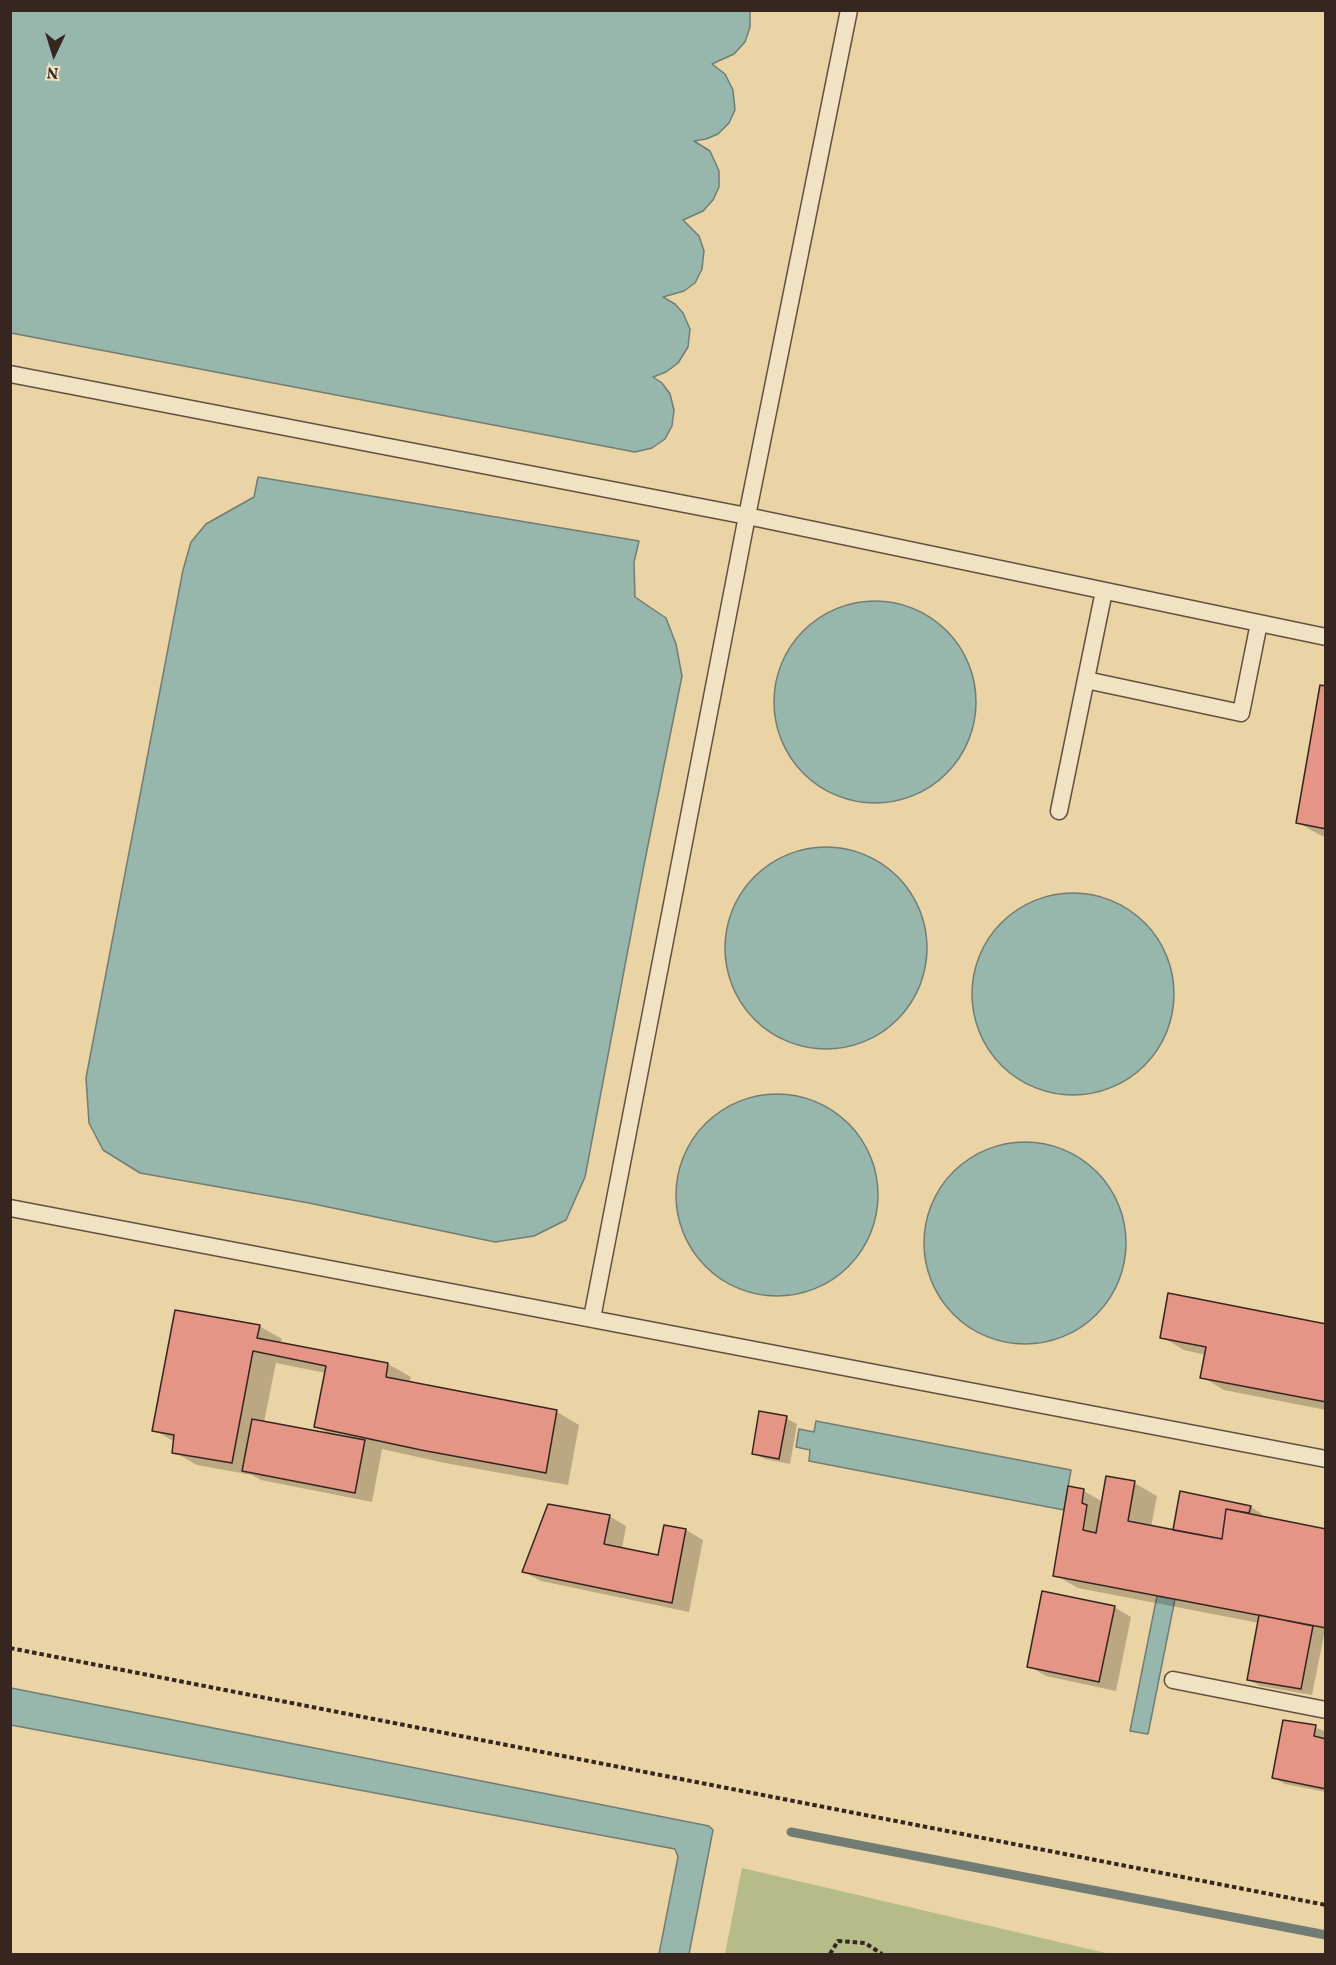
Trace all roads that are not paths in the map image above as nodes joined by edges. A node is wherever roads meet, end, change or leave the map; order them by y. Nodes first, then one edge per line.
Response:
1 (849, 10) edge
2 (10, 374) edge
3 (747, 516) junction
4 (1104, 591) junction
5 (1259, 623) junction
6 (1326, 637) edge
7 (1086, 680) junction
8 (1059, 811) dead end
9 (10, 1208) edge
10 (592, 1318) junction
11 (1326, 1459) edge
12 (1173, 1680) dead end
13 (1326, 1710) edge

1 - 3 lane
2 - 3 lane
3 - 4 lane
3 - 10 lane
4 - 5 lane
4 - 7 lane
5 - 6 lane
5 - 7 lane
7 - 8 lane
9 - 10 lane
10 - 11 lane
12 - 13 lane

